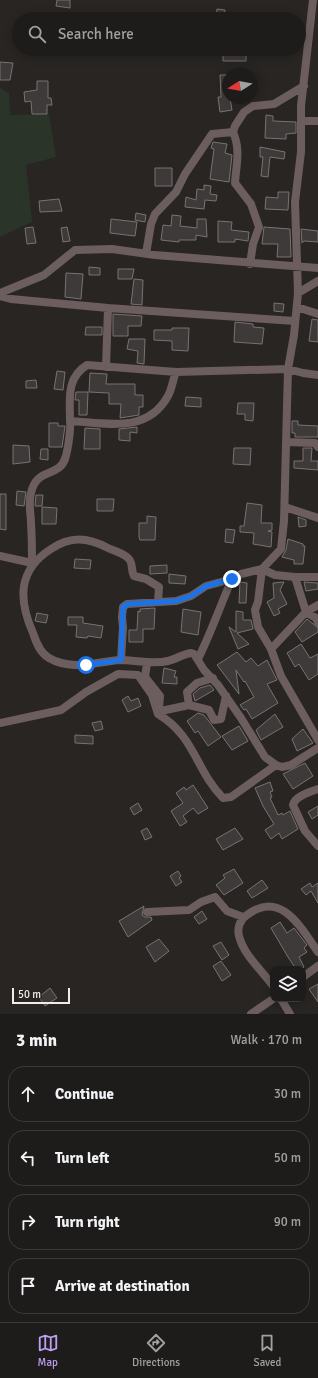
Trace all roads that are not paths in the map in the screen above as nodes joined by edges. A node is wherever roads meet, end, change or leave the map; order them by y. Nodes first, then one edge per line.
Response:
1 (313, 0) edge
2 (304, 86) junction
3 (302, 121) junction
4 (318, 121) edge
5 (233, 132) junction
6 (146, 254) junction
7 (250, 264) junction
8 (297, 266) junction
9 (318, 268) edge
10 (318, 281) edge
11 (298, 293) junction
12 (0, 294) edge
13 (297, 307) junction
14 (108, 308) junction
15 (318, 314) edge
16 (295, 321) junction
17 (106, 367) junction
18 (288, 369) junction
19 (176, 372) junction
20 (318, 375) edge
21 (70, 421) junction
22 (287, 442) junction
23 (318, 447) edge
24 (285, 507) junction
25 (318, 518) edge
26 (0, 556) edge
27 (32, 563) junction
28 (262, 569) junction
29 (295, 577) junction
30 (318, 577) edge
31 (232, 579) junction
32 (158, 602) junction
33 (318, 604) edge
34 (306, 612) junction
35 (317, 620) edge
36 (271, 649) junction
37 (198, 659) junction
38 (121, 660) junction
39 (147, 663) junction
40 (213, 678) junction
41 (226, 696) junction
42 (190, 705) junction
43 (0, 723) edge
44 (318, 740) edge
45 (318, 748) edge
46 (276, 765) junction
47 (318, 789) edge
48 (318, 846) edge
49 (148, 912) dead end
50 (243, 917) junction
51 (318, 952) edge
52 (318, 966) edge
53 (306, 975) edge
54 (270, 982) edge
55 (270, 1001) edge
56 (283, 1002) edge
57 (251, 1014) edge
58 (290, 1014) edge

1 - 2 street
2 - 3 street
2 - 5 street
3 - 4 street
3 - 8 street
5 - 6 street
5 - 7 street
6 - 7 street
6 - 12 street
7 - 8 street
8 - 9 street
8 - 11 street
10 - 11 street
11 - 13 street
12 - 14 street
13 - 15 street
13 - 16 street
14 - 16 street
14 - 17 street
16 - 18 street
17 - 19 street
17 - 21 street
18 - 19 street
18 - 20 street
18 - 22 street
19 - 21 street
21 - 27 street
22 - 23 street
22 - 24 street
24 - 25 street
24 - 28 street
26 - 27 street
27 - 32 street
27 - 38 street
28 - 29 street
28 - 31 street
28 - 36 street
29 - 30 street
29 - 34 street
31 - 32 street
31 - 37 street
32 - 38 street
33 - 34 street
34 - 35 street
34 - 36 street
36 - 44 street
37 - 39 street
37 - 40 street
38 - 39 street
39 - 42 street
40 - 41 street
40 - 42 street
41 - 42 street
41 - 46 street
43 - 46 street
45 - 46 street
47 - 48 street
49 - 50 street
50 - 51 street
50 - 54 street
52 - 53 street
55 - 57 street
56 - 58 street

